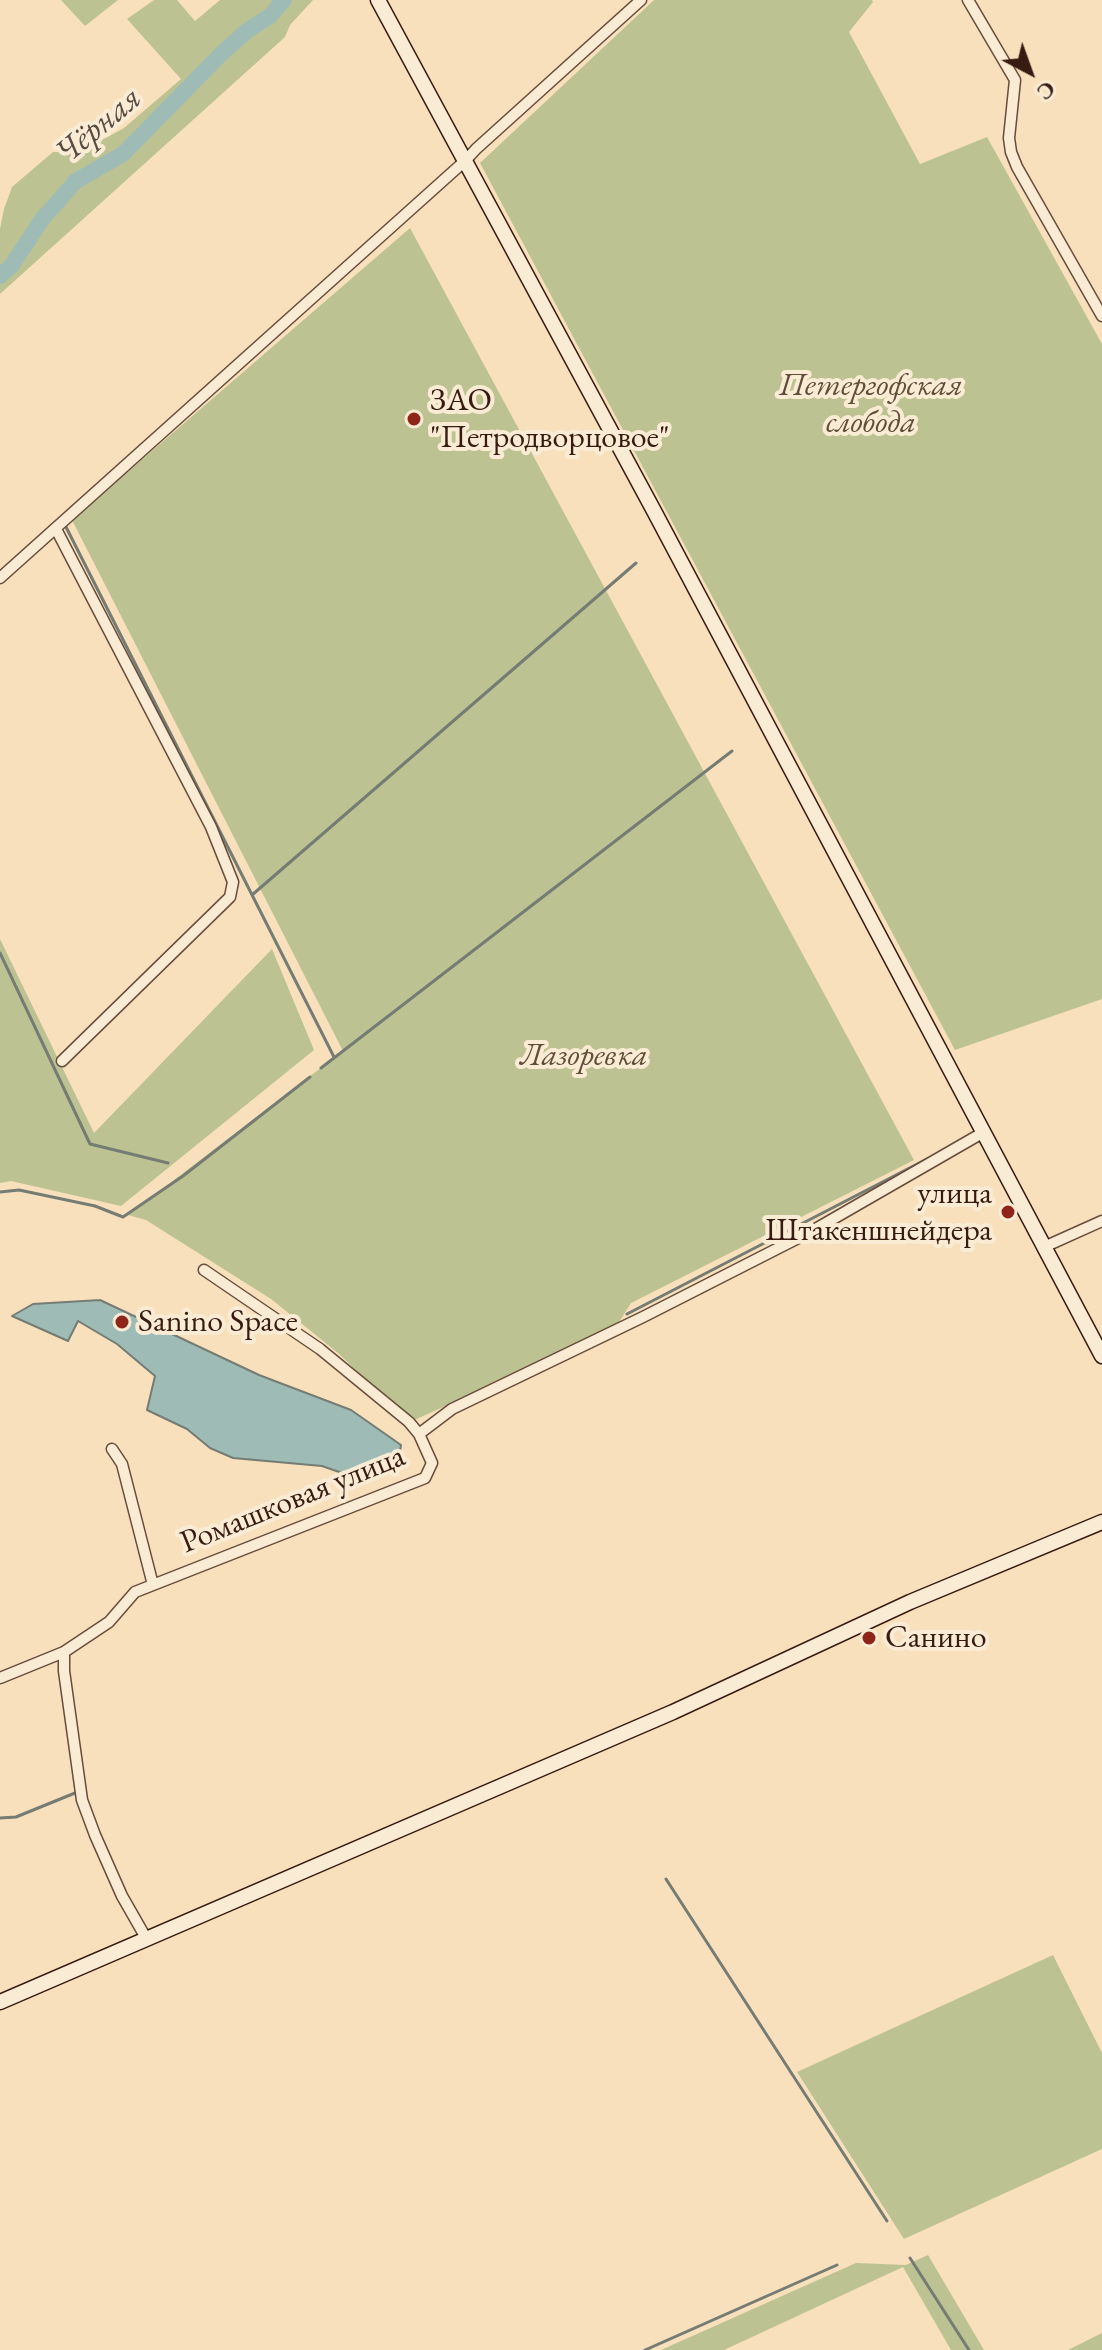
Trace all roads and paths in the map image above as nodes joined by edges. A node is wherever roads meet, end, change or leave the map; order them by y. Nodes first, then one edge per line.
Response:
1 (378, 0) edge
2 (641, 0) edge
3 (968, 0) edge
4 (466, 160) junction
5 (1102, 316) edge
6 (56, 529) junction
7 (0, 578) edge
8 (62, 1061) dead end
9 (984, 1132) junction
10 (1102, 1221) edge
11 (1044, 1247) junction
12 (204, 1270) dead end
13 (1102, 1356) edge
14 (419, 1434) junction
15 (112, 1449) dead end
16 (1102, 1522) edge
17 (153, 1585) junction
18 (64, 1652) junction
19 (0, 1678) edge
20 (146, 1938) junction
21 (0, 2002) edge

1 - 4 street
2 - 4 street
3 - 5 street
4 - 6 street
4 - 9 street
6 - 7 street
6 - 8 street
9 - 11 street
9 - 14 street
10 - 11 street
11 - 13 street
12 - 14 street, Ромашковая улица
14 - 17 street, Ромашковая улица
15 - 17 street, Ромашковая улица
16 - 20 street
17 - 18 street, Ромашковая улица
18 - 19 street, Ромашковая улица
18 - 20 street
20 - 21 street

